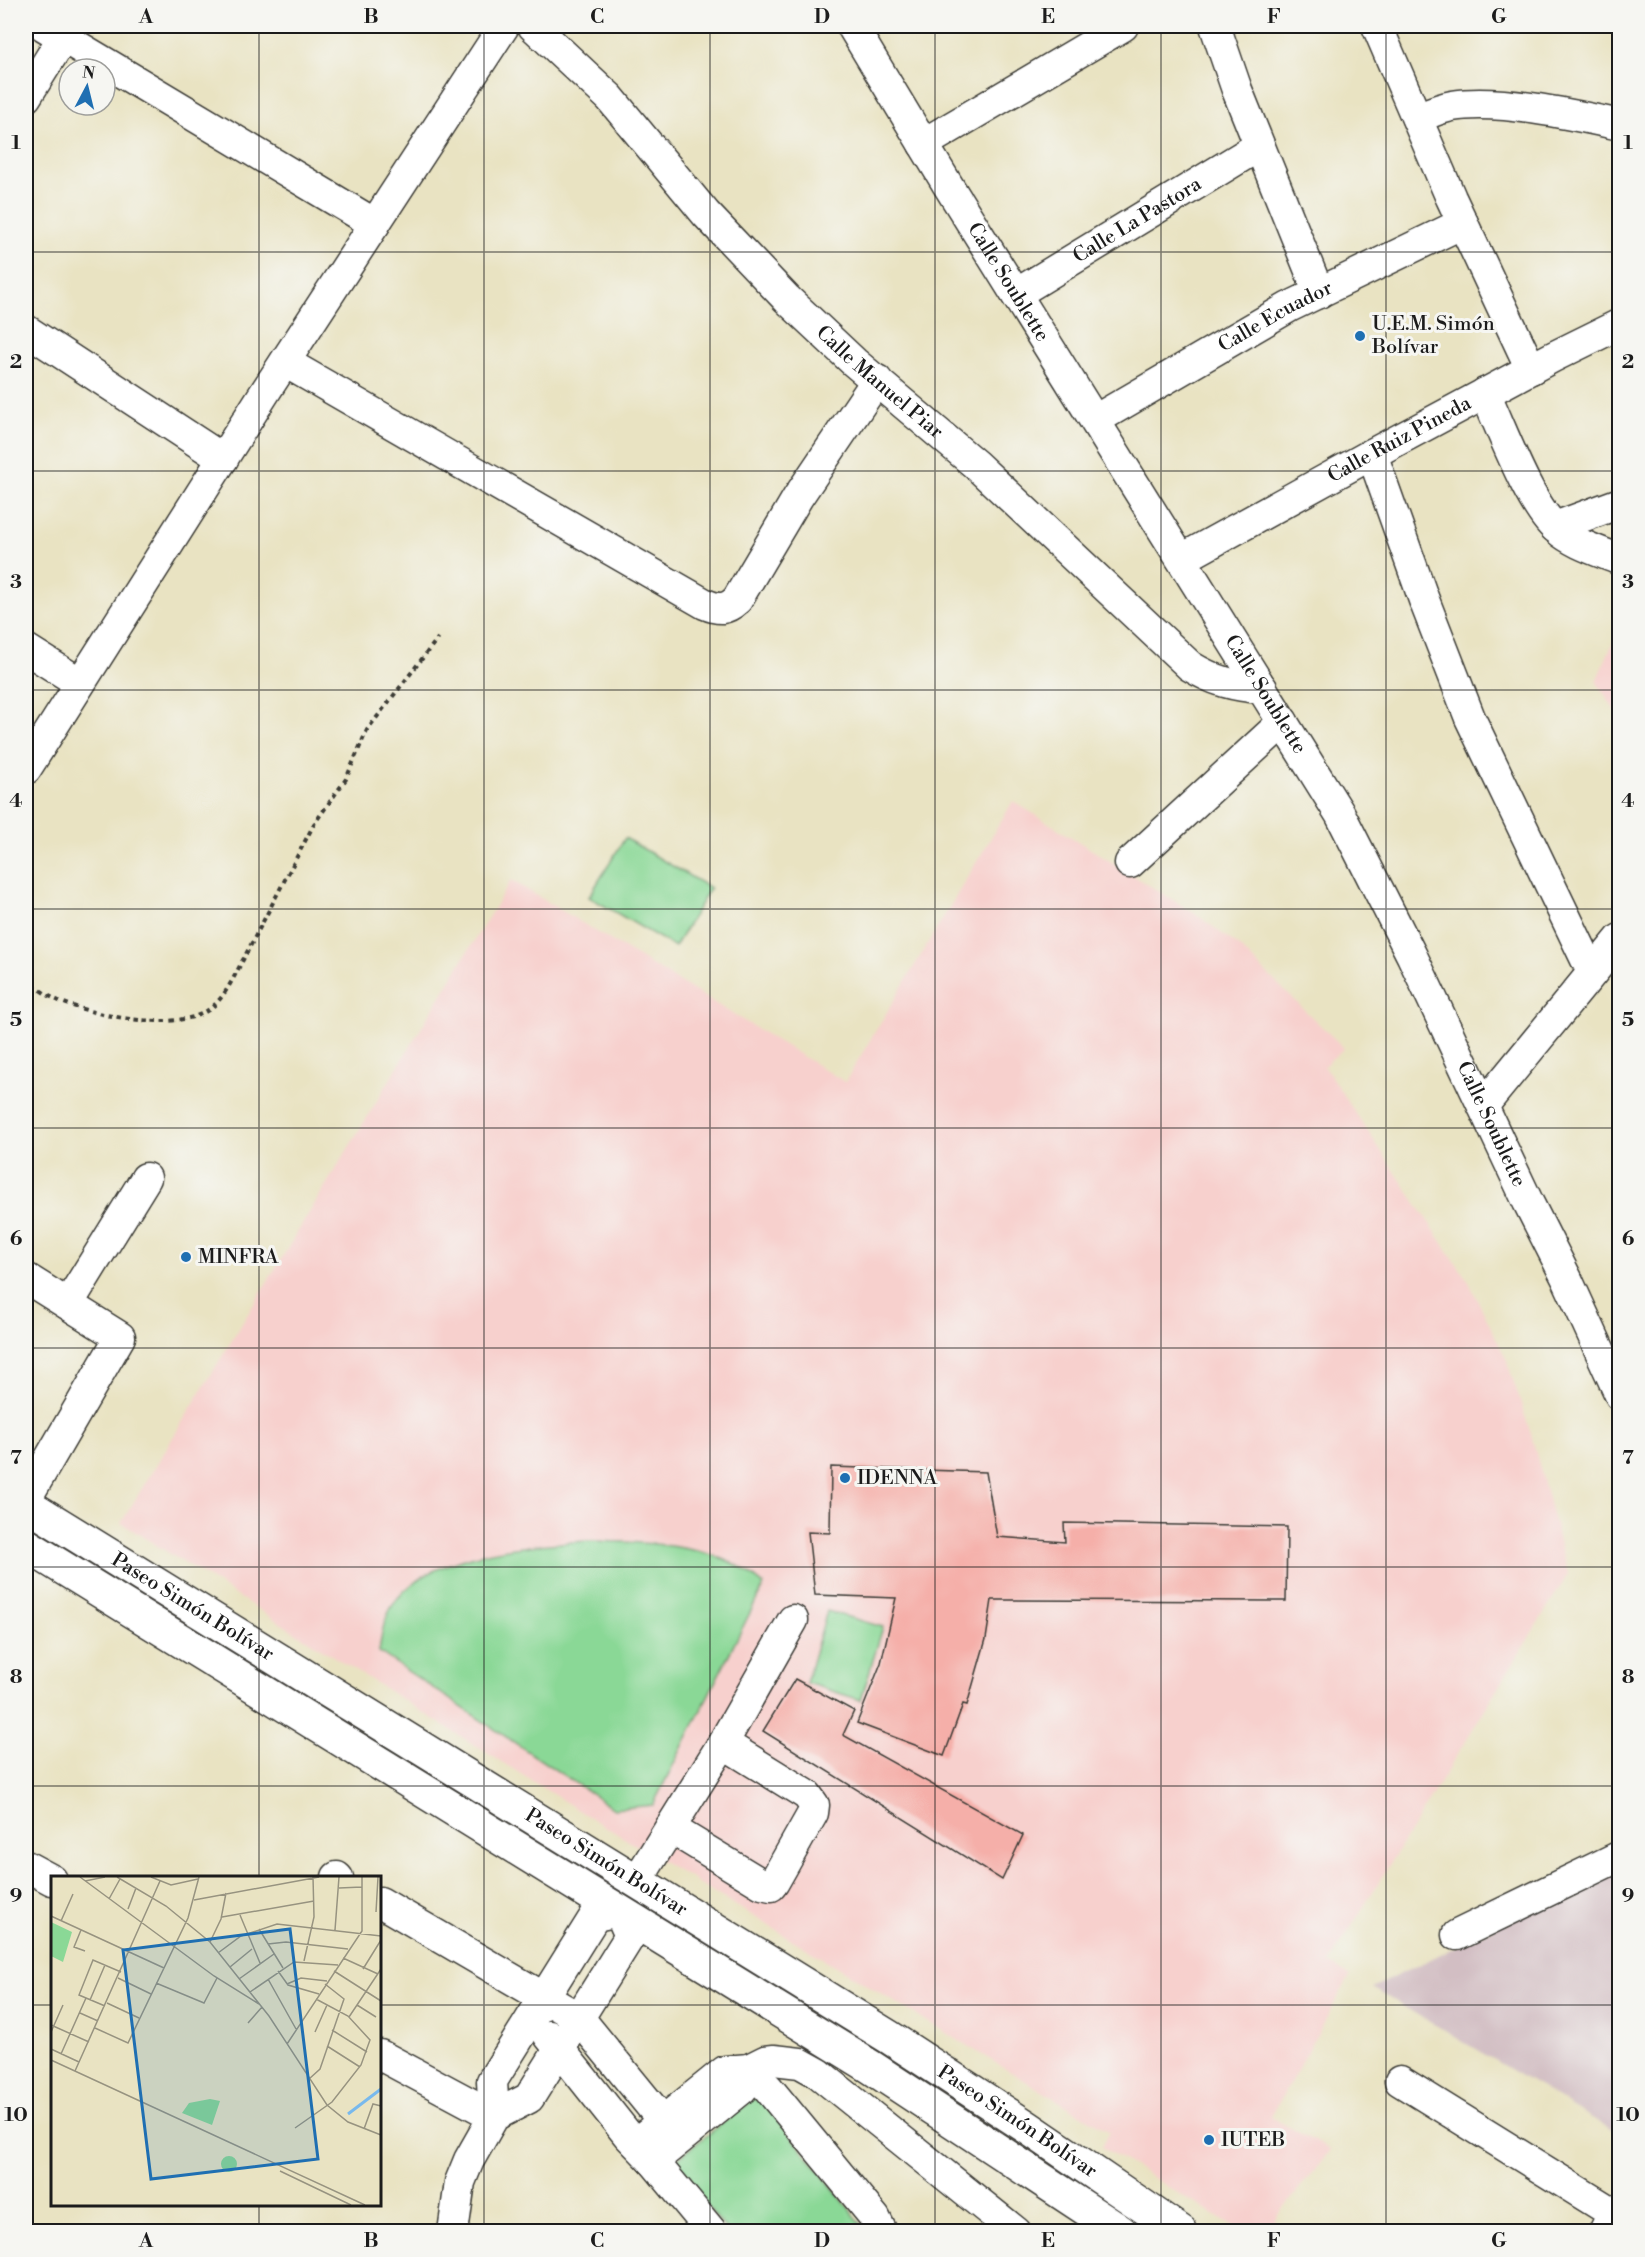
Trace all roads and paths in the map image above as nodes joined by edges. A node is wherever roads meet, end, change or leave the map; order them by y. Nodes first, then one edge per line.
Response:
1 (504, 26) edge
2 (533, 26) edge
3 (853, 26) edge
4 (1123, 26) edge
5 (1215, 26) edge
6 (1377, 26) edge
7 (59, 30) edge
8 (26, 98) edge
9 (1417, 118) junction
10 (1620, 126) edge
11 (923, 144) junction
12 (1259, 146) junction
13 (1463, 223) junction
14 (375, 224) junction
15 (1319, 293) junction
16 (1016, 294) junction
17 (1620, 324) edge
18 (26, 330) edge
19 (285, 362) junction
20 (1531, 369) junction
21 (877, 380) junction
22 (1485, 393) junction
23 (1095, 420) junction
24 (1372, 454) junction
25 (223, 459) junction
26 (1620, 503) edge
27 (1555, 527) junction
28 (1182, 559) junction
29 (1620, 560) edge
30 (438, 638) dead end
31 (26, 649) edge
32 (80, 683) junction
33 (1262, 688) junction
34 (1283, 722) junction
35 (26, 769) edge
36 (1130, 863) dead end
37 (1620, 939) edge
38 (1592, 972) junction
39 (26, 980) edge
40 (1482, 1106) junction
41 (146, 1178) dead end
42 (26, 1278) edge
43 (68, 1304) junction
44 (1620, 1395) edge
45 (26, 1499) edge
46 (26, 1504) edge
47 (26, 1545) edge
48 (793, 1620) dead end
49 (723, 1743) junction
50 (670, 1828) junction
51 (1620, 1856) edge
52 (26, 1866) edge
53 (51, 1879) edge
54 (637, 1881) junction
55 (381, 1903) edge
56 (619, 1911) junction
57 (1458, 1935) dead end
58 (539, 2007) junction
59 (579, 2018) junction
60 (559, 2049) junction
61 (381, 2056) edge
62 (749, 2069) junction
63 (1400, 2081) dead end
64 (494, 2116) junction
65 (663, 2121) junction
66 (644, 2152) junction
67 (453, 2232) edge
68 (712, 2232) edge
69 (882, 2232) edge
70 (1017, 2232) edge
71 (1122, 2232) edge
72 (1181, 2232) edge
73 (1604, 2232) edge

1 - 14 street
2 - 21 street, Calle Manuel Piar
3 - 11 street, Calle Soublette
4 - 11 street
5 - 12 street
6 - 9 street
7 - 8 street
7 - 14 street
9 - 10 street
9 - 13 street
11 - 16 street, Calle Soublette
12 - 15 street
12 - 16 street, Calle La Pastora
13 - 15 street, Calle Ecuador
13 - 20 street
14 - 19 street
15 - 23 street, Calle Ecuador
16 - 23 street, Calle Soublette
17 - 20 street, Calle Ruiz Pineda
18 - 25 street
19 - 21 street
19 - 25 street
20 - 22 street, Calle Ruiz Pineda
21 - 33 street, Calle Manuel Piar
22 - 24 street, Calle Ruiz Pineda
22 - 27 street
23 - 28 street, Calle Soublette
24 - 28 street, Calle Ruiz Pineda
24 - 38 street
25 - 32 street
26 - 27 street
27 - 29 street
28 - 33 street, Calle Soublette
30 - 39 path
31 - 32 street
32 - 35 street
33 - 34 street, Calle Soublette
34 - 36 street
34 - 40 street, Calle Soublette
37 - 38 street
38 - 40 street
40 - 44 street, Calle Soublette
41 - 43 street
42 - 43 street
43 - 45 street
46 - 54 main road, Paseo Simón Bolívar
47 - 56 main road, Paseo Simón Bolívar
48 - 49 street
49 - 50 street
49 - 50 street
50 - 54 street
51 - 57 street
52 - 53 street
54 - 56 main road
54 - 72 main road, Paseo Simón Bolívar
55 - 58 street
56 - 58 street
56 - 59 street
56 - 71 main road, Paseo Simón Bolívar
58 - 59 street
58 - 60 street
58 - 64 street
59 - 60 street
59 - 65 street
60 - 64 street
60 - 66 street
61 - 64 street
62 - 65 street
62 - 66 street
62 - 69 street
62 - 70 street
63 - 73 street
64 - 67 street
65 - 66 street
66 - 68 street

